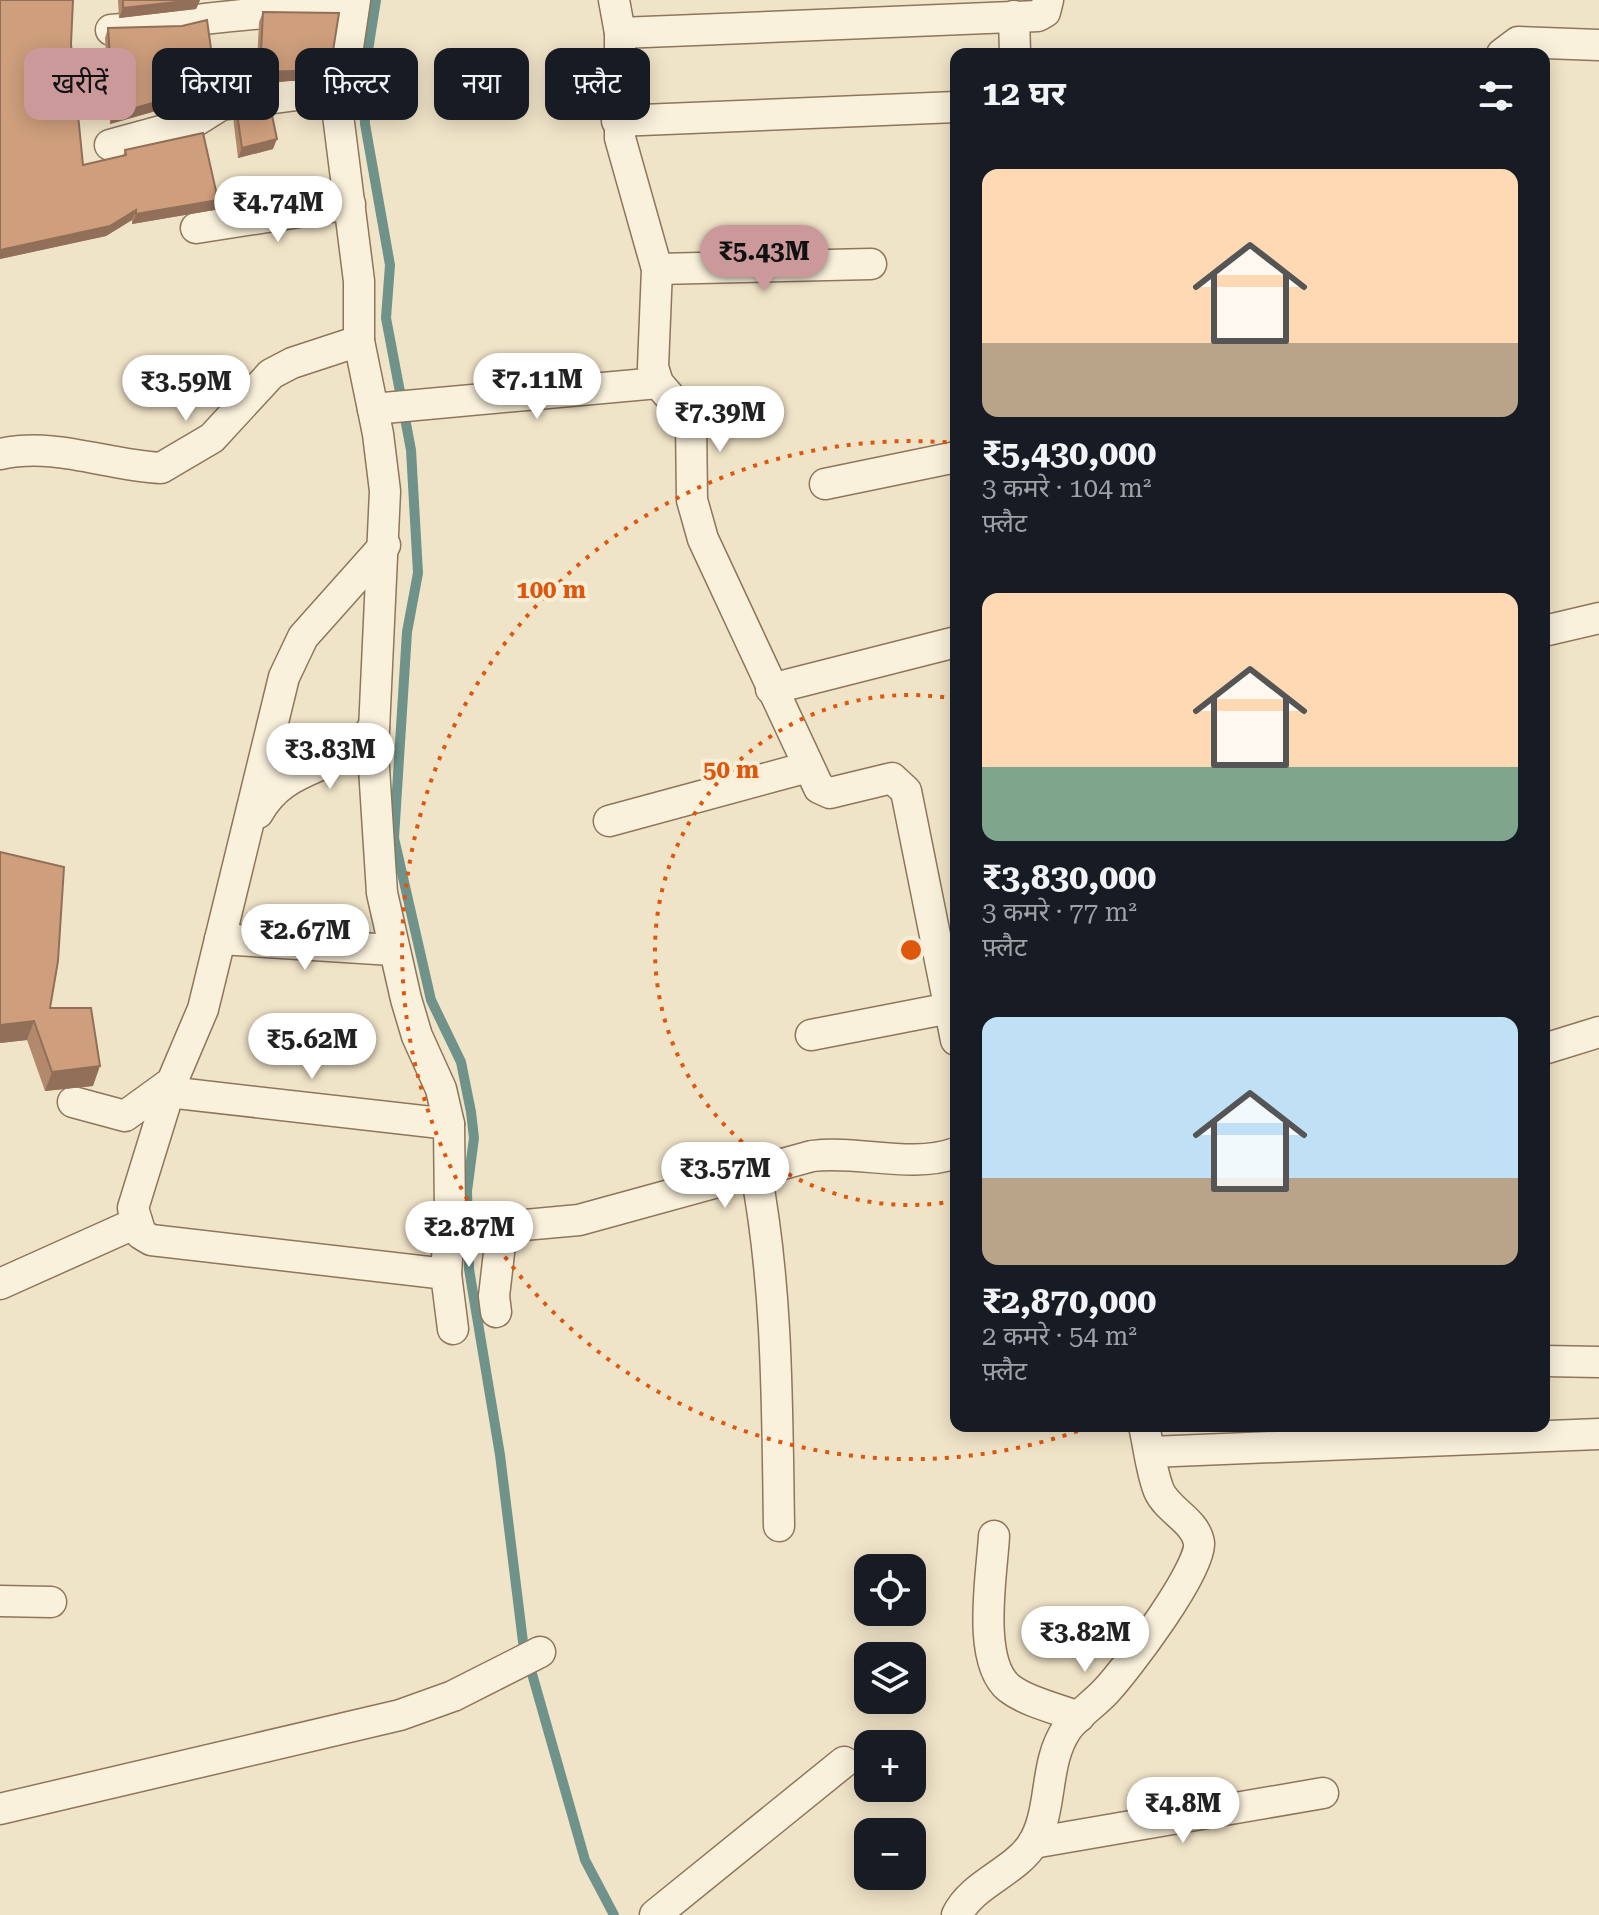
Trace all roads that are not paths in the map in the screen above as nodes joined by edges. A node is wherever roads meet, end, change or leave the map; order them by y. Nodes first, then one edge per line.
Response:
1 (614, 0) edge
2 (1048, 0) edge
3 (354, 7) edge
4 (1014, 16) junction
5 (111, 30) edge
6 (620, 33) junction
7 (1599, 45) edge
8 (348, 48) edge
9 (1015, 48) edge
10 (1510, 48) edge
11 (295, 95) edge
12 (950, 107) edge
13 (340, 120) edge
14 (617, 121) junction
15 (110, 145) dead end
16 (350, 204) junction
17 (196, 228) dead end
18 (871, 264) dead end
19 (657, 269) junction
20 (359, 341) junction
21 (658, 383) junction
22 (392, 408) junction
23 (0, 454) edge
24 (950, 458) edge
25 (825, 484) dead end
26 (385, 545) junction
27 (1599, 618) edge
28 (1550, 630) edge
29 (950, 644) edge
30 (771, 689) junction
31 (374, 727) junction
32 (808, 767) junction
33 (609, 821) dead end
34 (247, 832) junction
35 (220, 939) junction
36 (392, 950) junction
37 (950, 1008) joint
38 (1599, 1032) edge
39 (811, 1035) dead end
40 (1550, 1047) edge
41 (170, 1087) junction
42 (73, 1102) edge
43 (449, 1124) junction
44 (950, 1154) edge
45 (756, 1173) junction
46 (454, 1214) junction
47 (136, 1223) junction
48 (495, 1226) junction
49 (446, 1274) junction
50 (0, 1284) edge
51 (496, 1312) dead end
52 (453, 1329) dead end
53 (1550, 1361) edge
54 (1599, 1362) edge
55 (1599, 1434) edge
56 (1147, 1439) edge
57 (779, 1526) dead end
58 (994, 1536) dead end
59 (0, 1601) edge
60 (51, 1602) dead end
61 (527, 1657) dead end
62 (1079, 1717) junction
63 (844, 1762) dead end
64 (1323, 1793) dead end
65 (0, 1809) edge
66 (1033, 1843) junction
67 (655, 1915) edge
68 (957, 1915) edge

1 - 6 street
2 - 4 street
3 - 5 street
3 - 8 street
4 - 6 street
4 - 9 street
6 - 14 street
7 - 10 street
11 - 15 street
12 - 14 street
13 - 16 street
14 - 19 street
16 - 17 street
16 - 20 street
18 - 19 street
19 - 21 street
20 - 22 street
20 - 23 street
21 - 22 street
21 - 30 street
22 - 26 street
24 - 25 street
26 - 31 street
26 - 34 street
27 - 28 street
29 - 30 street
30 - 32 street
31 - 34 street
31 - 36 street
32 - 33 street
32 - 37 street
34 - 35 street
35 - 36 street
35 - 41 street
36 - 43 street
37 - 39 street
38 - 40 street
41 - 42 street
41 - 43 street
41 - 47 street
43 - 46 street
44 - 45 street
45 - 48 street
45 - 57 street
46 - 48 street
46 - 49 street
47 - 49 street
47 - 50 street
48 - 51 street
49 - 52 street
53 - 54 street
55 - 56 street
56 - 62 street
58 - 62 street
59 - 60 street
61 - 65 street
62 - 66 street
63 - 67 street
64 - 66 street
66 - 68 street

